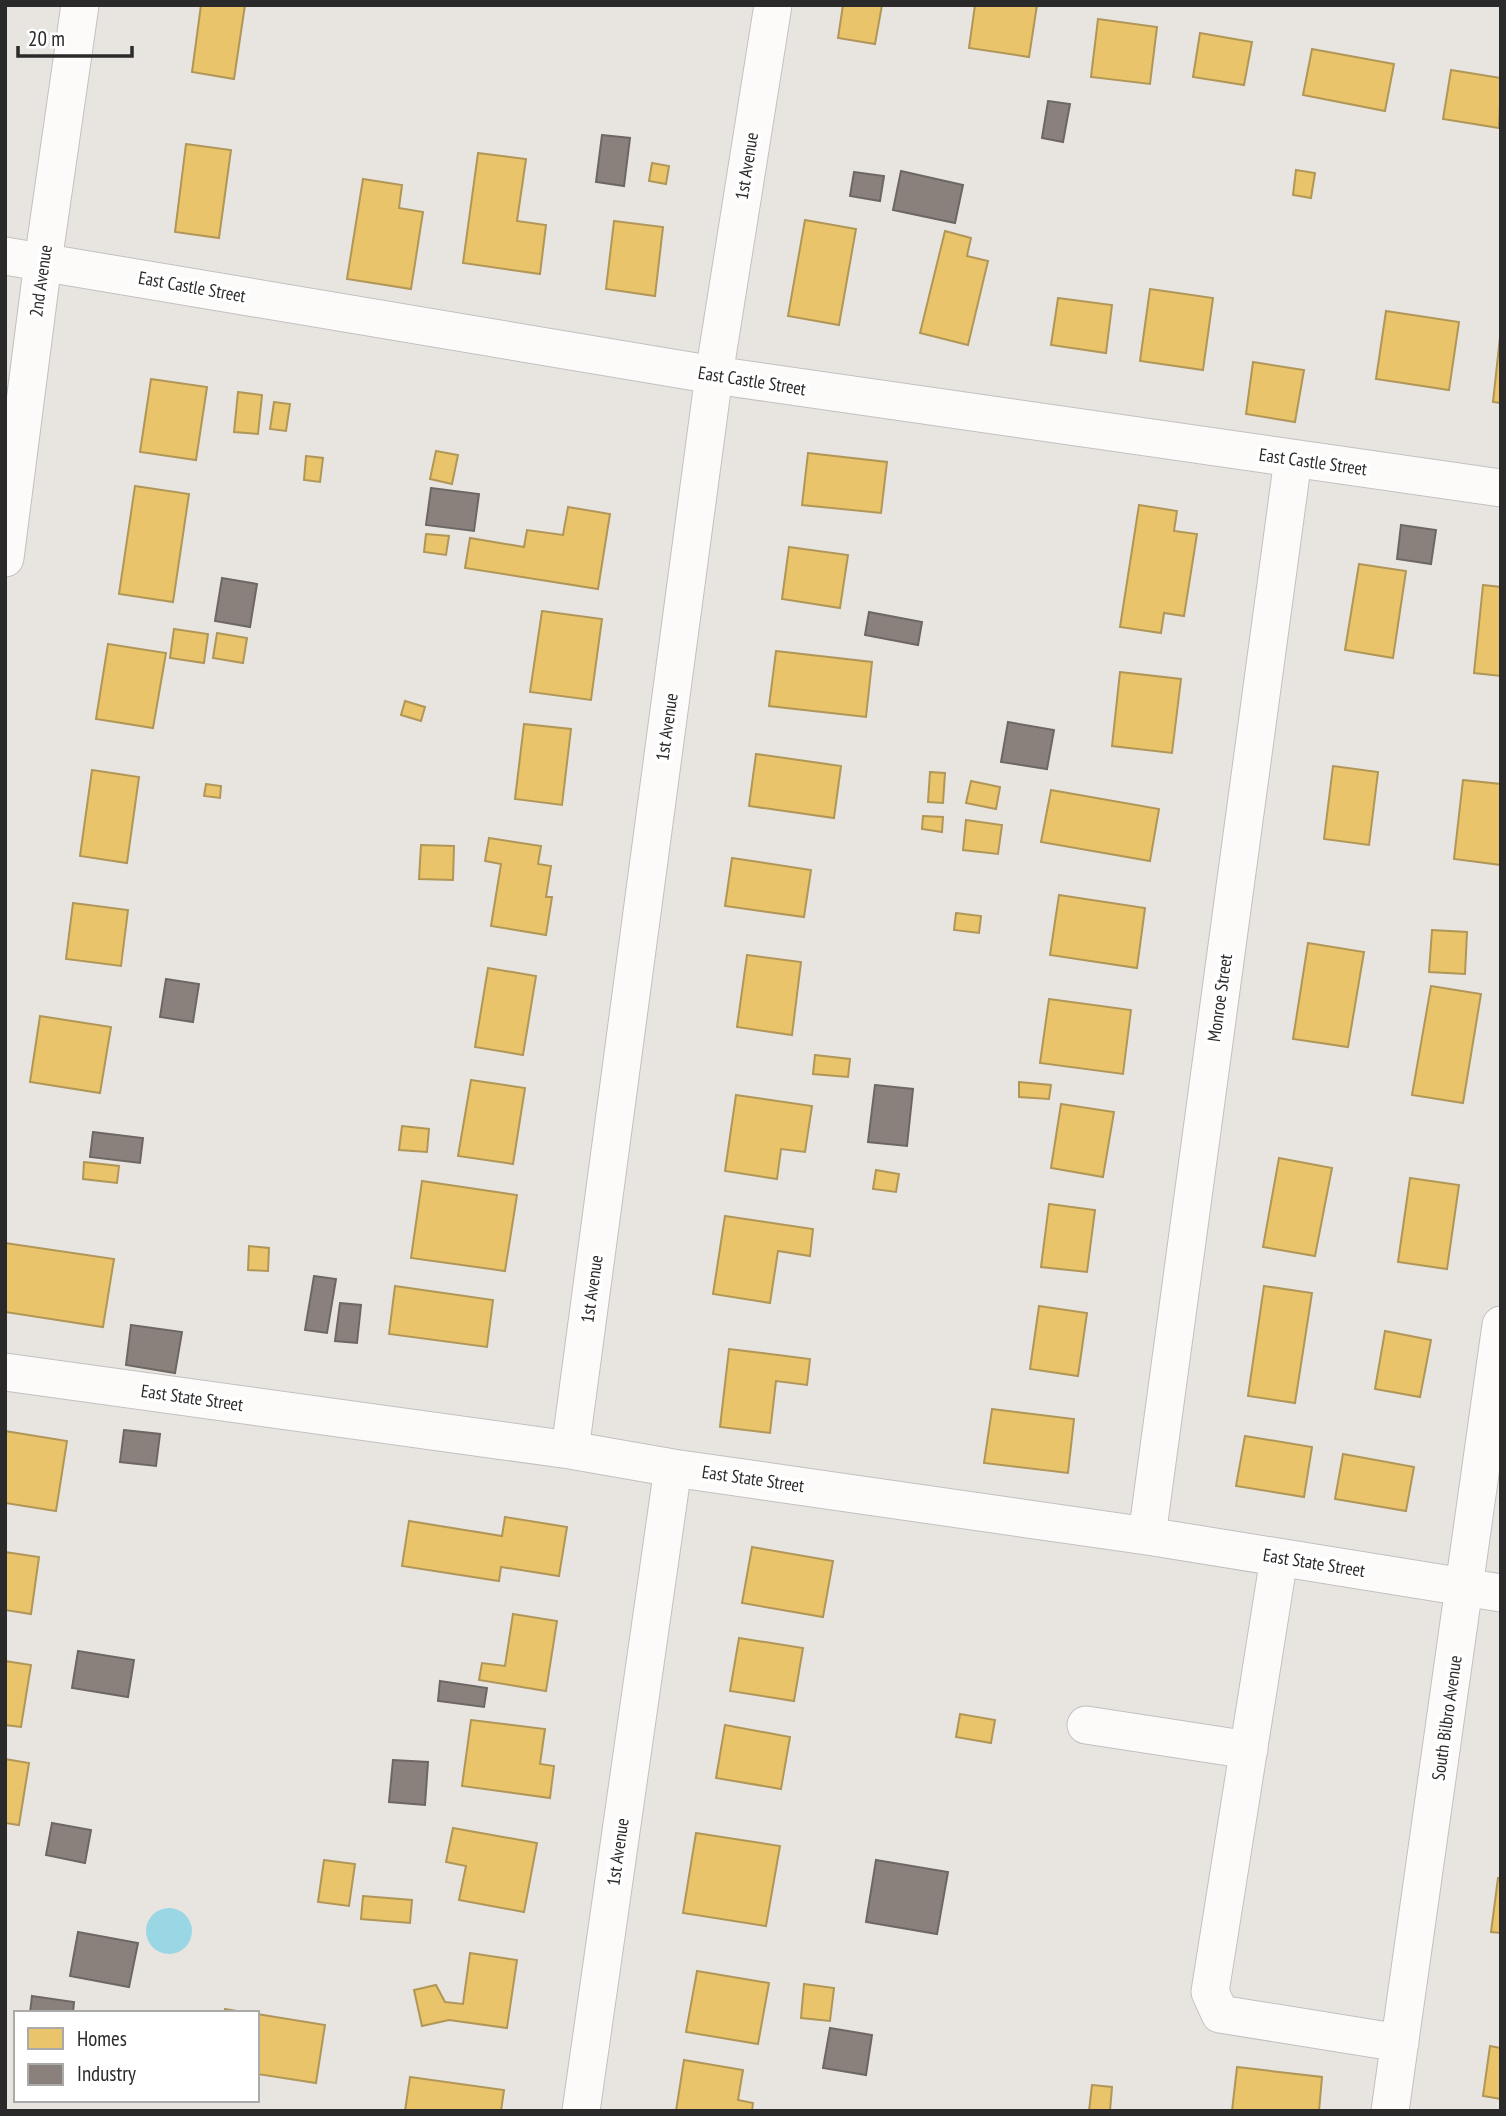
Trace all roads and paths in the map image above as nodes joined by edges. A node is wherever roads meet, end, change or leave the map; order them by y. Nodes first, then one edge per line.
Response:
1 (80, 5) edge
2 (773, 5) edge
3 (5, 256) edge
4 (43, 262) junction
5 (714, 375) junction
6 (1293, 459) junction
7 (1501, 488) edge
8 (5, 558) edge
9 (1501, 1325) edge
10 (5, 1372) edge
11 (570, 1450) junction
12 (673, 1468) junction
13 (1147, 1536) junction
14 (1279, 1558) junction
15 (1465, 1587) junction
16 (1501, 1593) edge
17 (1086, 1725) dead end
18 (1249, 1750) junction
19 (1400, 2043) junction
20 (581, 2111) edge
21 (1390, 2111) edge

1 - 4 street, 2nd Avenue
2 - 5 street, 1st Avenue
3 - 4 street, East Castle Street
4 - 5 street, East Castle Street
4 - 8 street, 2nd Avenue
5 - 6 street, East Castle Street
5 - 11 street, 1st Avenue
6 - 7 street, East Castle Street
6 - 13 street, Monroe Street
9 - 15 street, South Bilbro Avenue
10 - 11 street, East State Street
11 - 12 street, East State Street
12 - 13 street, East State Street
12 - 20 street, 1st Avenue
13 - 14 street, East State Street
14 - 15 street, East State Street
14 - 18 street
15 - 16 street, East State Street
15 - 19 street, South Bilbro Avenue
17 - 18 street
18 - 19 street
19 - 21 street, South Bilbro Avenue

